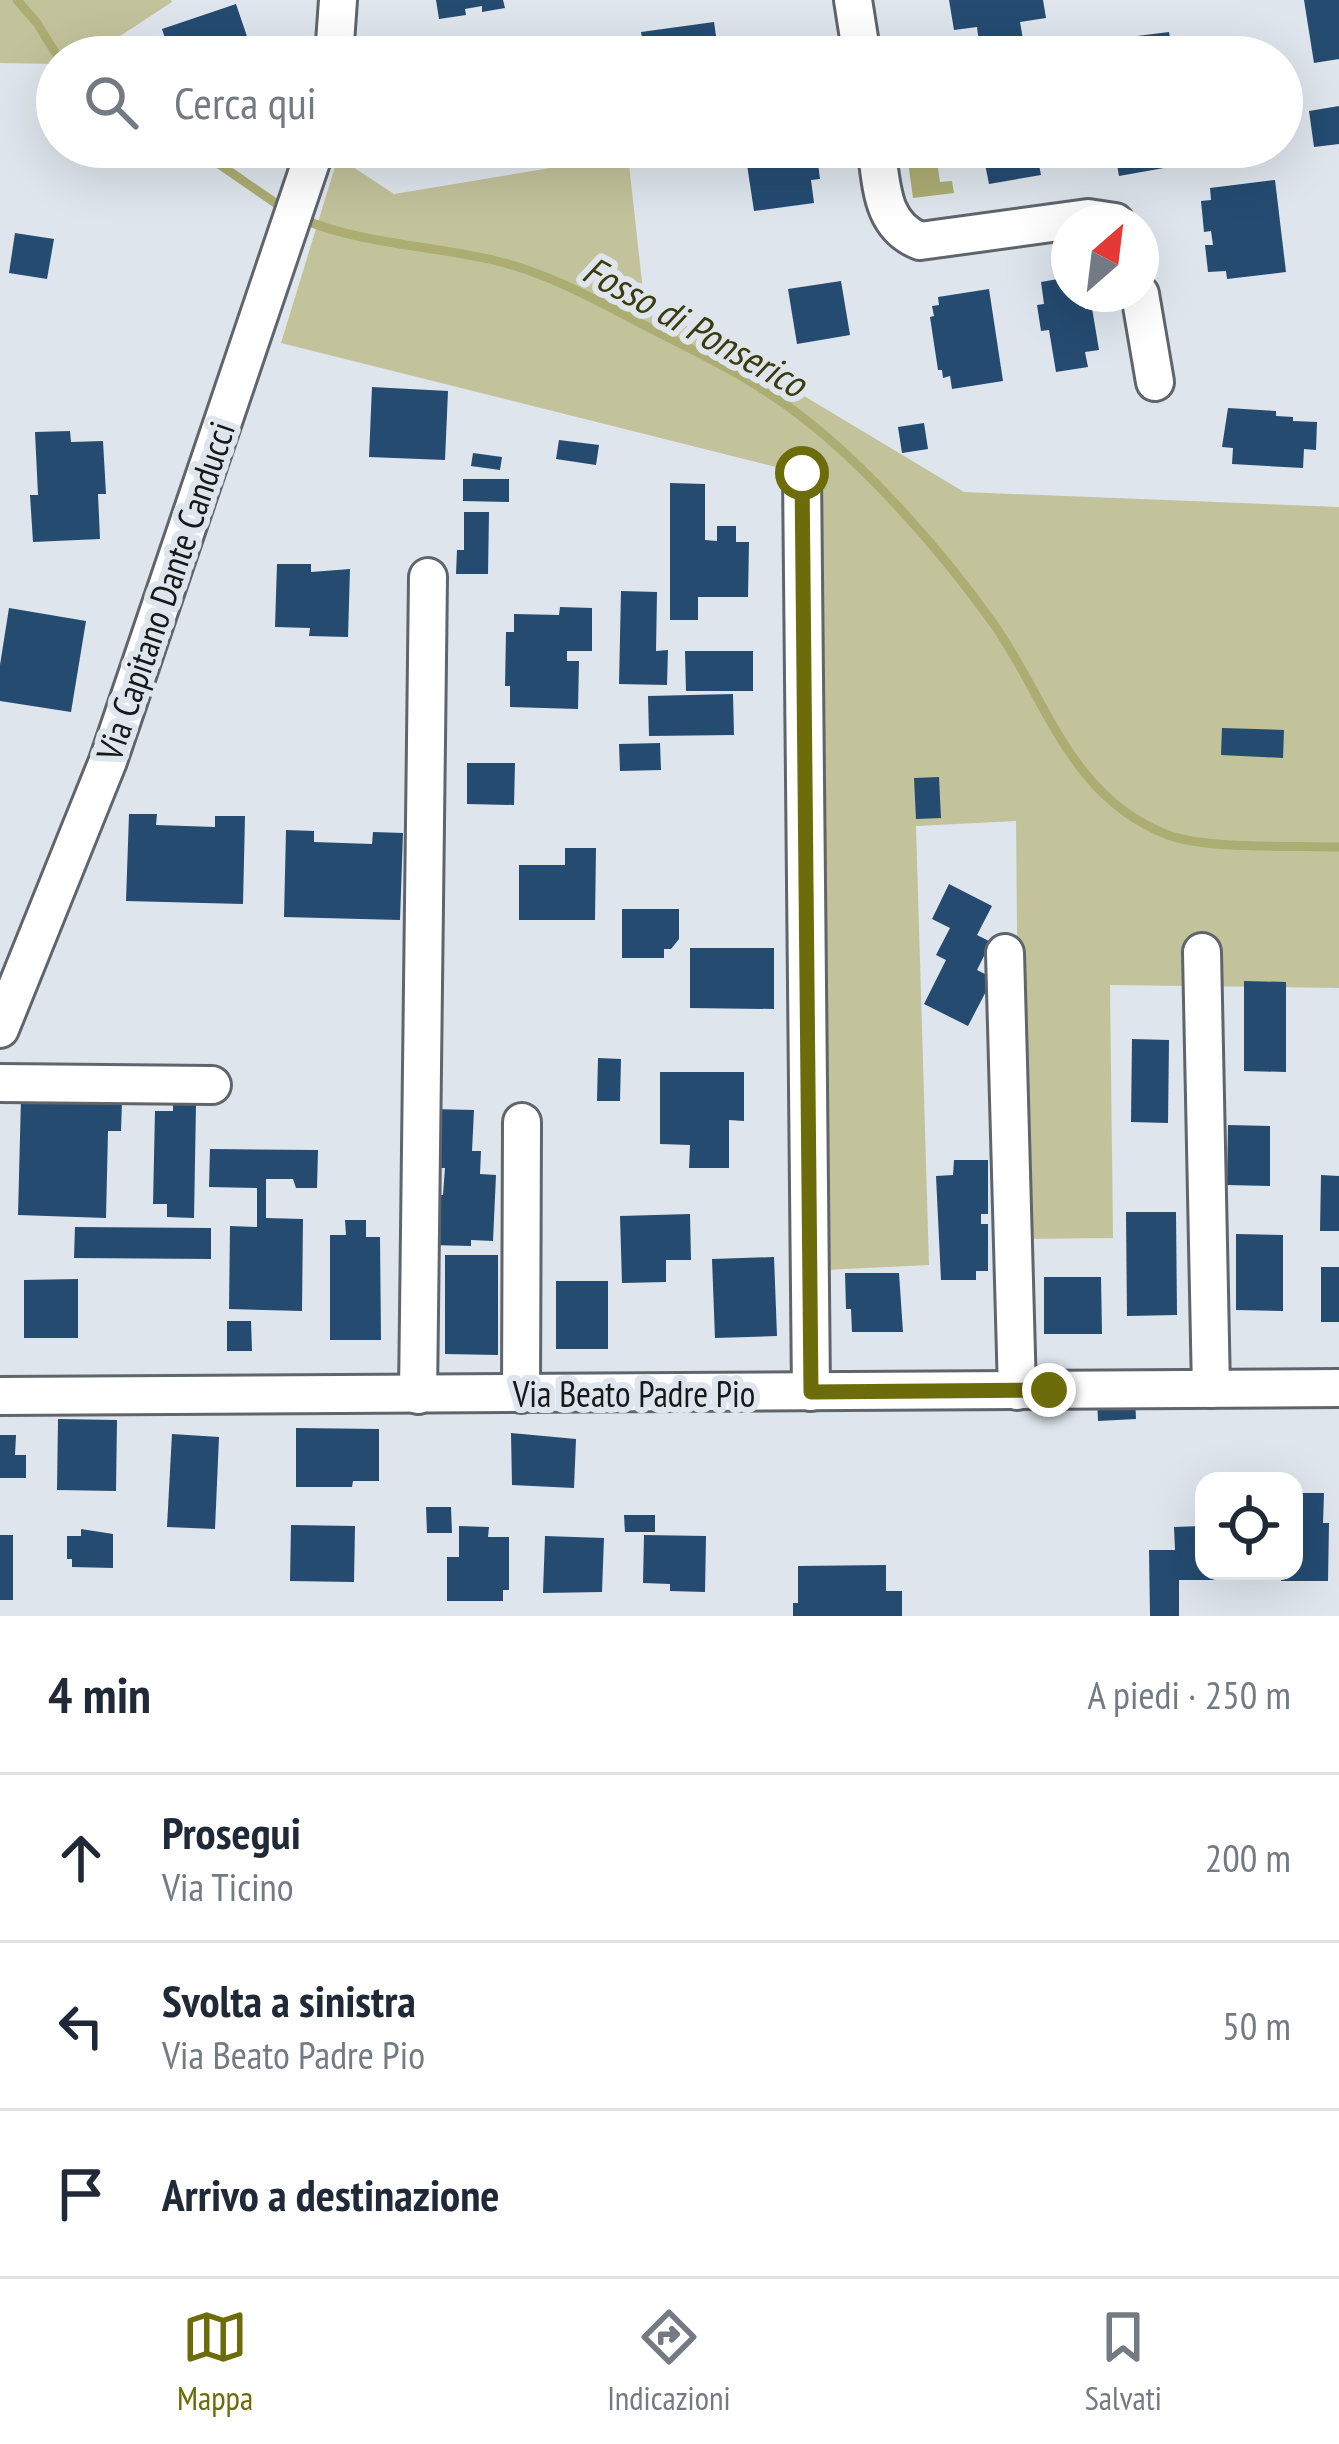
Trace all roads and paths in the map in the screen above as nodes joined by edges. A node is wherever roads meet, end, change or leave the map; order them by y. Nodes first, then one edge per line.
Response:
1 (338, 0) edge
2 (853, 0) edge
3 (335, 36) edge
4 (859, 36) edge
5 (309, 168) edge
6 (880, 168) edge
7 (1051, 223) edge
8 (1143, 312) edge
9 (1155, 382) dead end
10 (802, 473) dead end
11 (428, 577) dead end
12 (1202, 952) dead end
13 (1005, 953) dead end
14 (0, 1029) edge
15 (0, 1083) edge
16 (212, 1084) dead end
17 (522, 1122) dead end
18 (1339, 1388) edge
19 (1211, 1389) junction
20 (1017, 1390) junction
21 (811, 1392) junction
22 (521, 1394) junction
23 (418, 1395) junction
24 (0, 1396) edge

1 - 3 street
2 - 4 street
5 - 14 street, Via Capitano Dante Canducci
6 - 7 street
8 - 9 street
10 - 21 street
11 - 23 street
12 - 19 street
13 - 20 street
15 - 16 street
17 - 22 street
18 - 19 street, Via Beato Padre Pio
19 - 20 street, Via Beato Padre Pio
20 - 21 street, Via Beato Padre Pio
21 - 22 street, Via Beato Padre Pio
22 - 23 street, Via Beato Padre Pio
23 - 24 street, Via Beato Padre Pio

